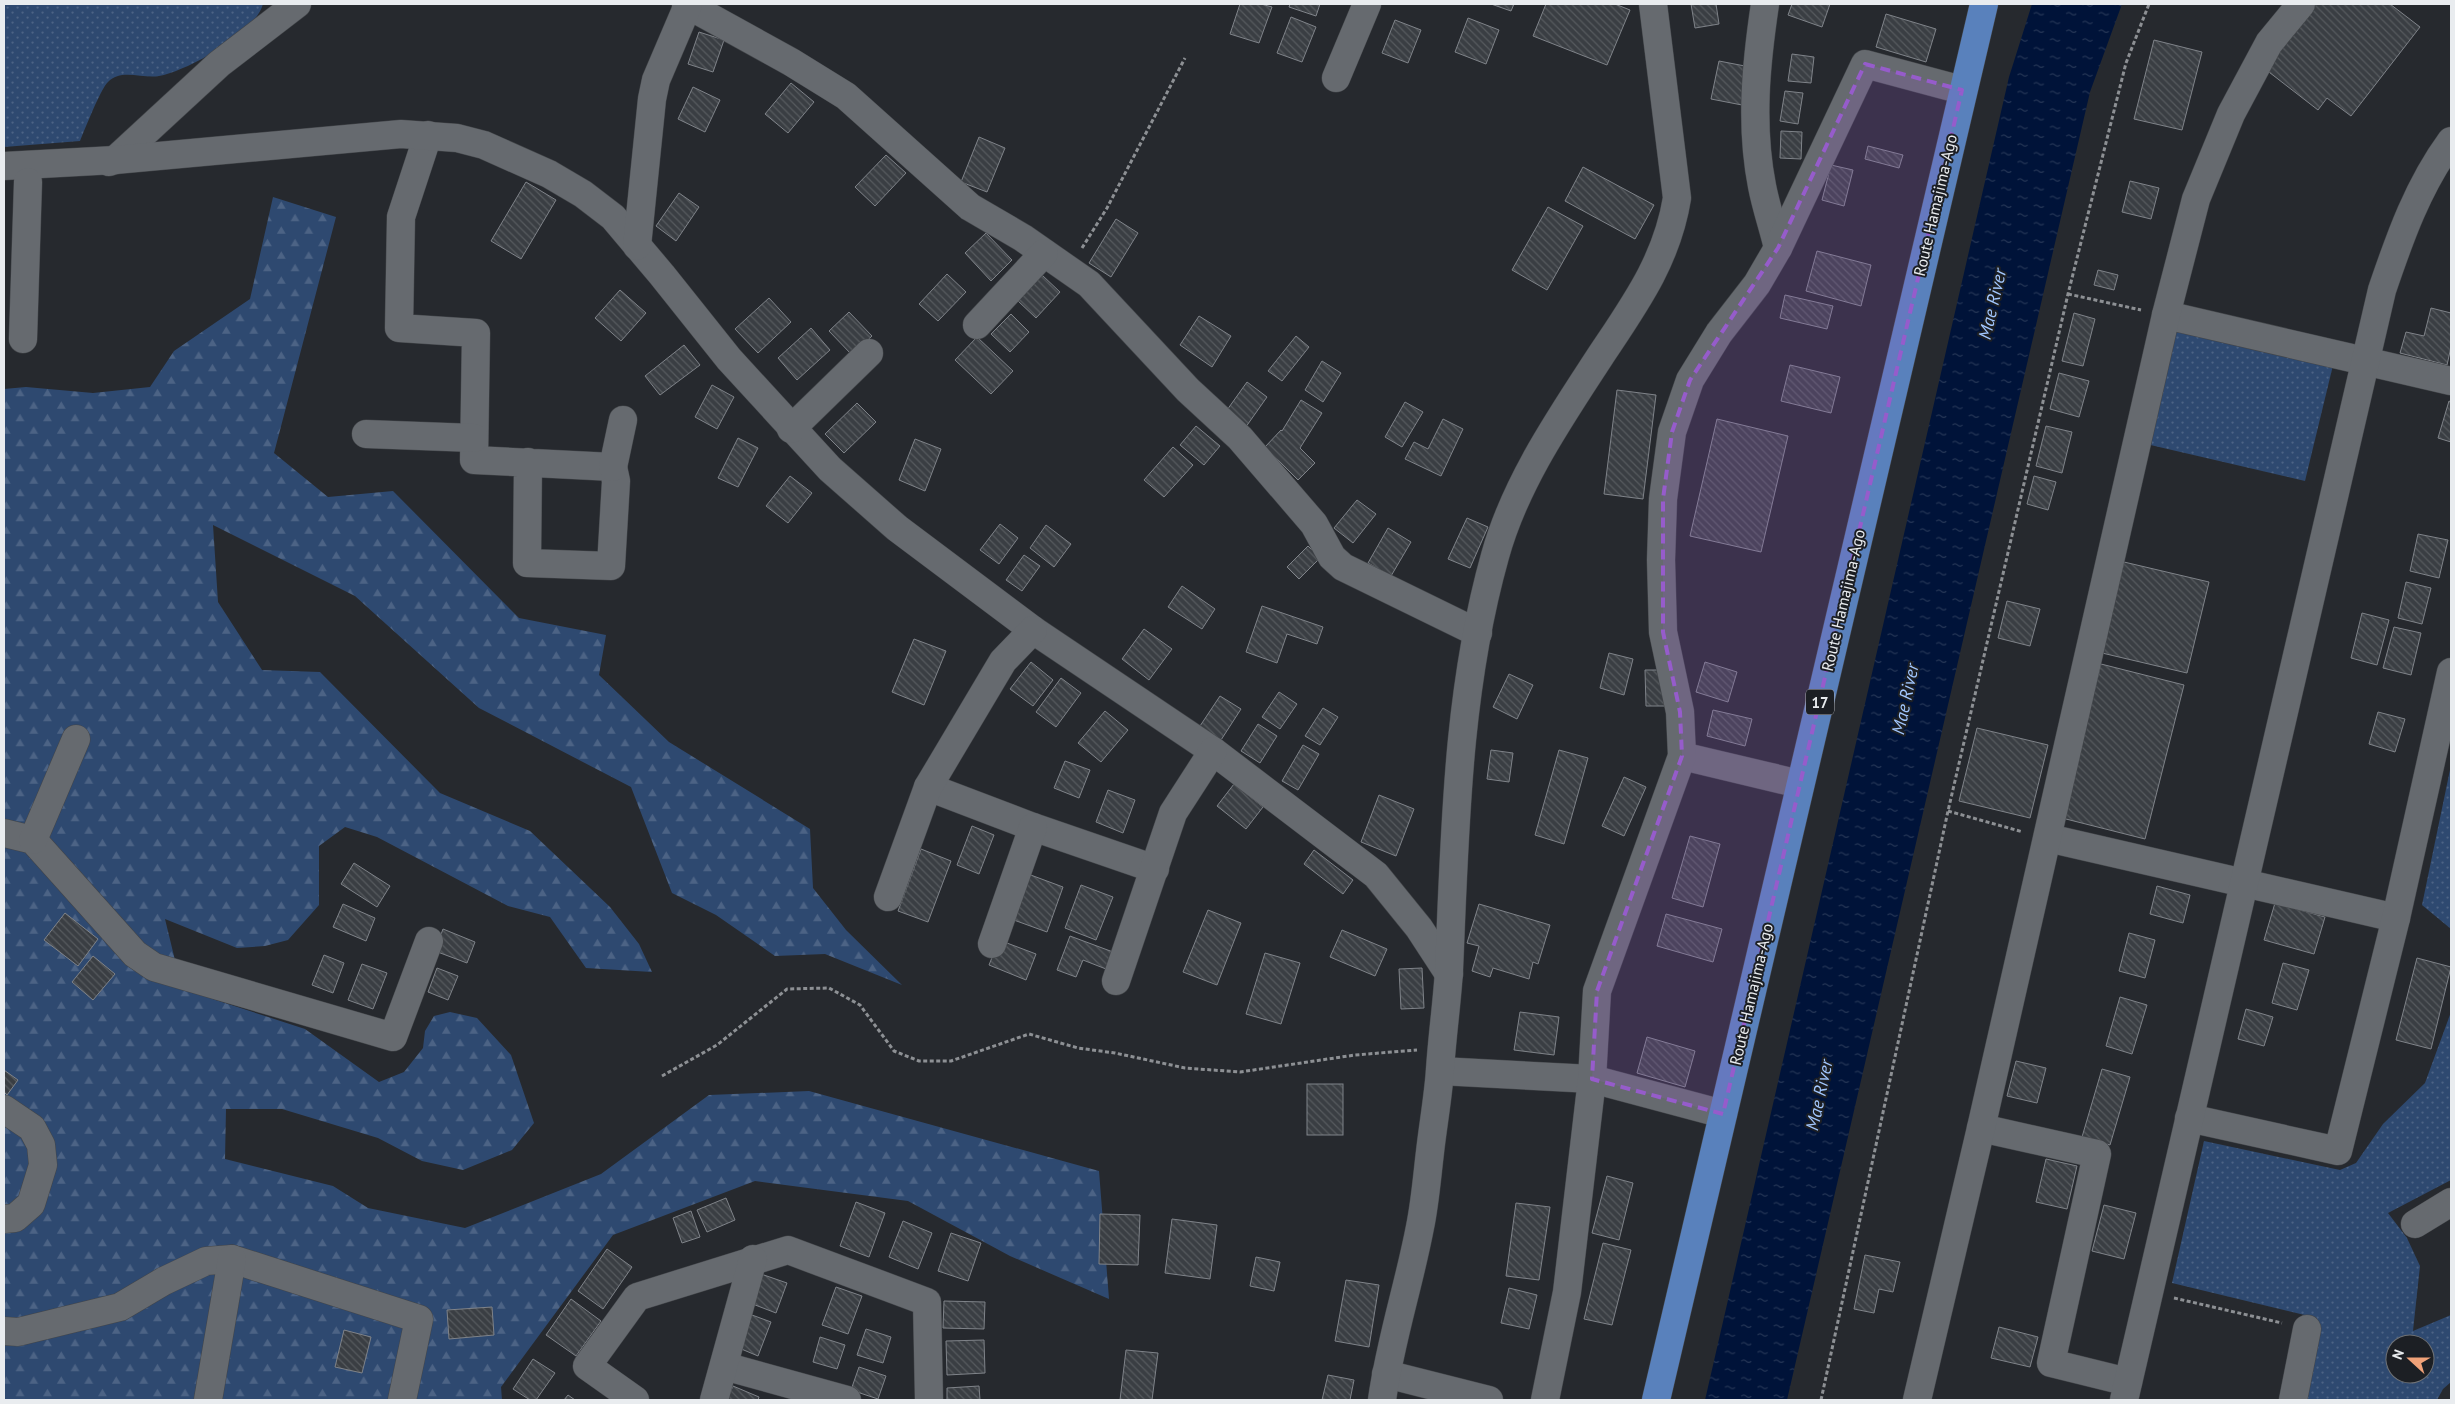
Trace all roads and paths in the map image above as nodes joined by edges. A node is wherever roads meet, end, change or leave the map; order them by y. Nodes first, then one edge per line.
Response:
1 (297, 4) edge
2 (687, 4) edge
3 (1367, 4) edge
4 (1653, 4) edge
5 (1765, 4) edge
6 (1984, 4) edge
7 (2148, 4) edge
8 (2301, 4) edge
9 (1185, 58) dead end
10 (1336, 78) dead end
11 (1962, 90) junction
12 (428, 135) junction
13 (2451, 141) edge
14 (115, 160) junction
15 (4, 166) edge
16 (16, 183) edge
17 (637, 246) junction
18 (1778, 248) junction
19 (1055, 260) junction
20 (2068, 294) junction
21 (2166, 315) junction
22 (977, 325) dead end
23 (23, 339) dead end
24 (869, 353) dead end
25 (2366, 361) junction
26 (2451, 381) edge
27 (623, 420) dead end
28 (791, 429) junction
29 (366, 434) dead end
30 (474, 438) junction
31 (528, 462) junction
32 (613, 467) junction
33 (1033, 630) junction
34 (1478, 633) junction
35 (2451, 672) edge
36 (76, 739) dead end
37 (1213, 752) junction
38 (1682, 756) junction
39 (1800, 784) junction
40 (928, 787) junction
41 (1948, 811) junction
42 (1033, 827) junction
43 (4, 833) edge
44 (2048, 838) junction
45 (33, 840) junction
46 (1154, 869) junction
47 (2244, 884) junction
48 (888, 897) dead end
49 (2396, 918) junction
50 (429, 941) dead end
51 (992, 944) dead end
52 (1449, 974) junction
53 (1116, 981) dead end
54 (1440, 1060) junction
55 (662, 1076) dead end
56 (1592, 1079) junction
57 (4, 1109) edge
58 (1723, 1114) junction
59 (2189, 1118) junction
60 (1981, 1128) junction
61 (2451, 1202) edge
62 (4, 1219) edge
63 (2415, 1224) dead end
64 (232, 1259) junction
65 (754, 1259) junction
66 (2166, 1296) dead end
67 (2307, 1329) joint
68 (4, 1331) edge
69 (724, 1366) junction
70 (1386, 1374) junction
71 (2126, 1391) edge
72 (208, 1400) edge
73 (402, 1400) edge
74 (635, 1400) edge
75 (714, 1400) edge
76 (847, 1400) edge
77 (929, 1400) edge
78 (1382, 1400) edge
79 (1489, 1400) edge
80 (1545, 1400) edge
81 (1656, 1400) edge
82 (1821, 1400) edge
83 (1917, 1400) edge
84 (2292, 1400) edge

1 - 14 street
2 - 17 street
2 - 19 street
3 - 10 street
4 - 34 street
5 - 18 street
6 - 11 main road, Route Hamajima-Ago / 17
7 - 20 path
8 - 21 street
9 - 19 path
11 - 18 street
11 - 39 main road, Route Hamajima-Ago / 17
12 - 14 street
12 - 17 street
12 - 30 street
13 - 25 street
14 - 15 street
14 - 16 street
16 - 23 street
17 - 28 street
18 - 38 street
19 - 22 street
19 - 34 street
20 - 21 path
20 - 41 path
21 - 25 street
21 - 44 street
24 - 28 street
25 - 26 street
25 - 47 street
27 - 32 street
28 - 33 street
29 - 30 street
30 - 31 street
31 - 32 street
31 - 32 street
33 - 37 street
33 - 40 street
34 - 52 street
35 - 49 street
36 - 45 street
37 - 46 street
37 - 52 street
38 - 39 street
38 - 56 street
39 - 58 main road, Route Hamajima-Ago / 17
40 - 42 street
40 - 48 street
41 - 44 path
41 - 82 path
42 - 46 street
42 - 51 street
43 - 45 street
44 - 47 street
44 - 60 street
45 - 50 street
46 - 53 street
47 - 49 street
47 - 59 street
49 - 59 street
52 - 54 street
54 - 55 path
54 - 56 street
54 - 70 street
56 - 58 street
56 - 80 street
57 - 62 street
58 - 81 main road, Route Hamajima-Ago / 17
59 - 71 street
60 - 71 street
60 - 83 street
61 - 63 street
64 - 68 street
64 - 72 street
64 - 73 street
65 - 69 street
65 - 74 street
65 - 77 street
66 - 67 path
67 - 84 street
69 - 75 street
69 - 76 street
70 - 78 street
70 - 79 street

